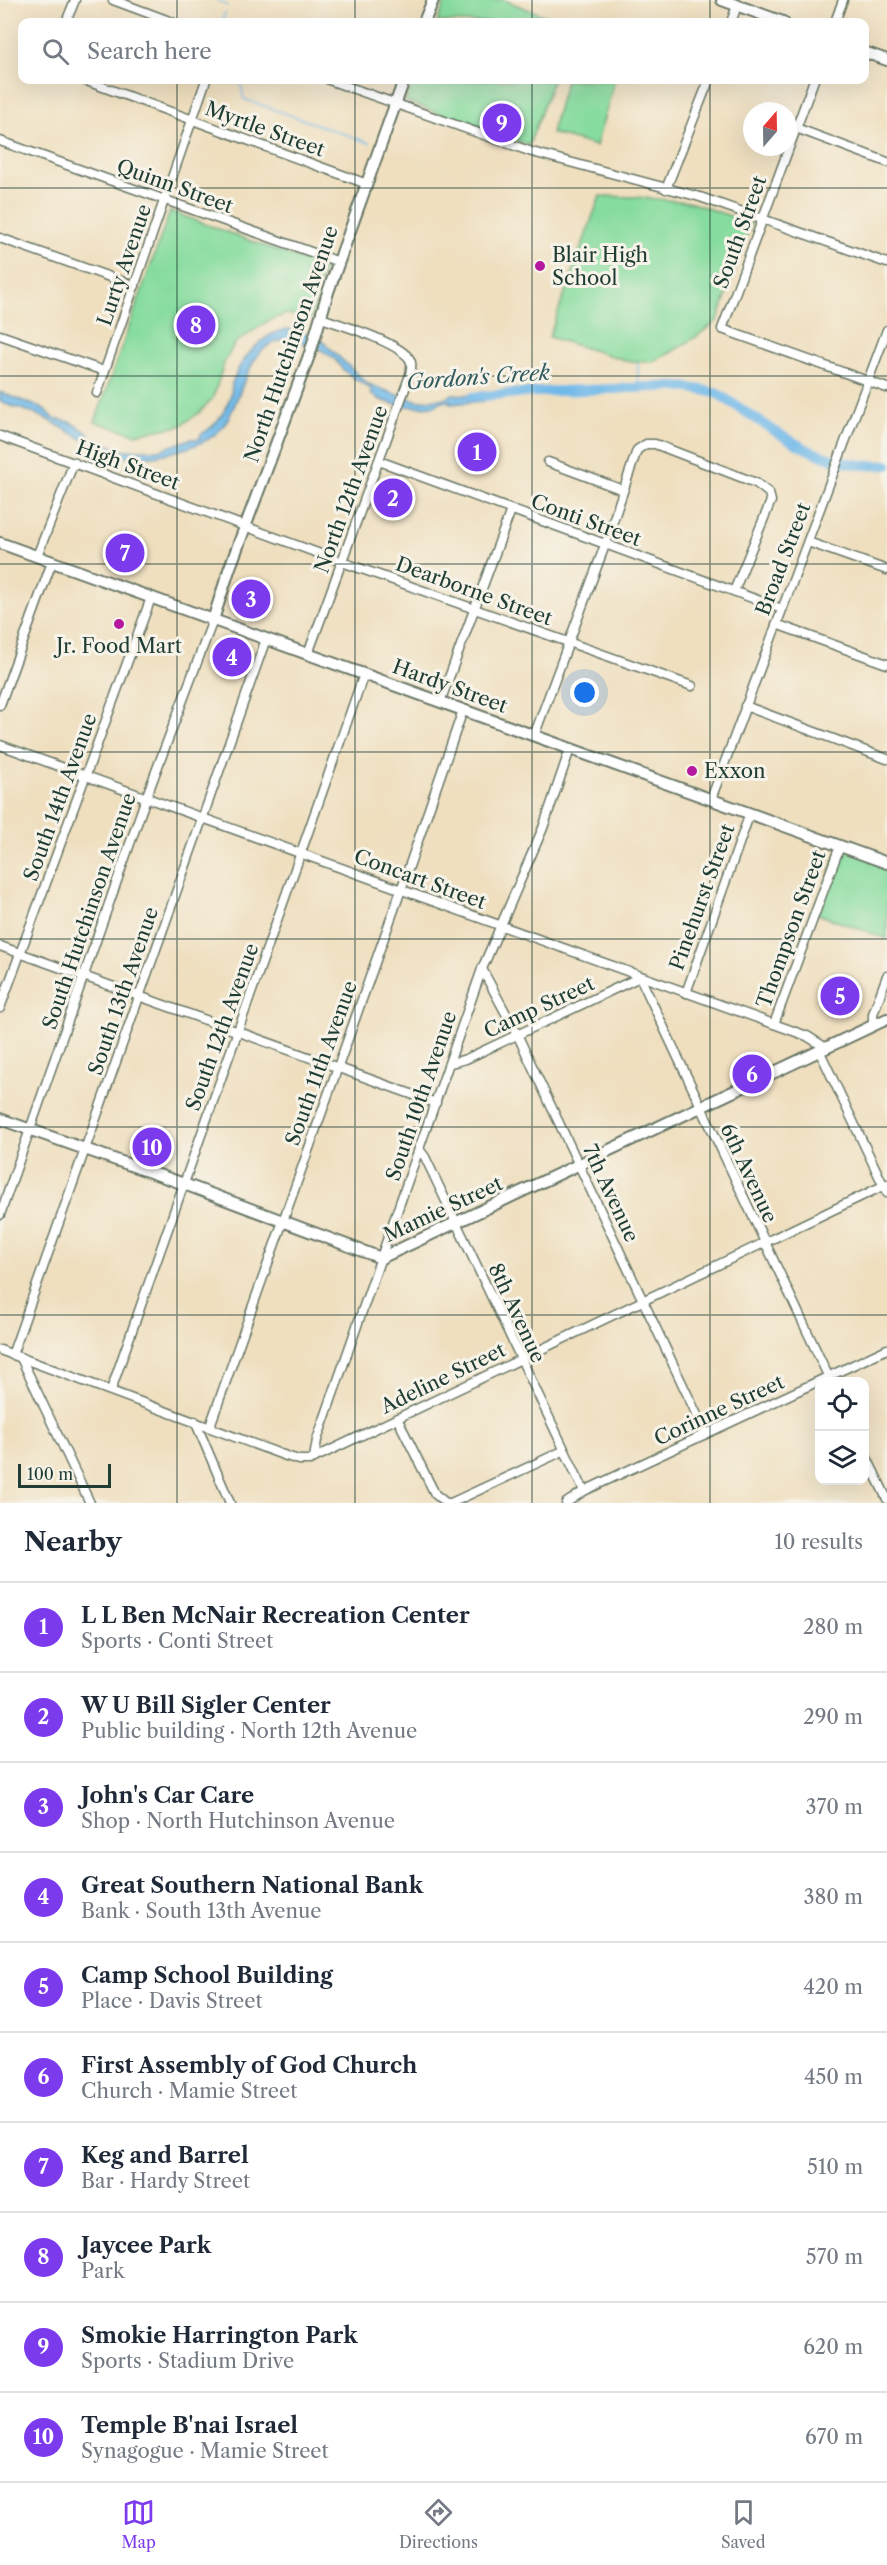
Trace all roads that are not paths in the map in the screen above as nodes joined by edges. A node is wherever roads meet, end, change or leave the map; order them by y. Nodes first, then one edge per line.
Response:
1 (75, 0) edge
2 (113, 0) edge
3 (433, 0) edge
4 (722, 0) edge
5 (843, 0) edge
6 (737, 6) junction
7 (68, 18) edge
8 (161, 18) edge
9 (426, 18) edge
10 (732, 18) edge
11 (772, 18) edge
12 (836, 18) edge
13 (869, 54) edge
14 (887, 60) edge
15 (95, 84) edge
16 (204, 84) edge
17 (340, 84) edge
18 (402, 84) edge
19 (707, 84) edge
20 (812, 84) edge
21 (395, 103) junction
22 (191, 120) junction
23 (797, 125) edge
24 (797, 128) edge
25 (0, 141) edge
26 (786, 156) edge
27 (887, 162) edge
28 (367, 184) junction
29 (666, 189) junction
30 (164, 200) junction
31 (763, 218) junction
32 (0, 238) edge
33 (339, 262) junction
34 (887, 263) edge
35 (135, 286) junction
36 (320, 322) junction
37 (887, 330) edge
38 (0, 335) edge
39 (104, 371) junction
40 (868, 381) junction
41 (887, 388) edge
42 (96, 393) dead end
43 (0, 436) edge
44 (379, 461) junction
45 (74, 462) junction
46 (548, 462) dead end
47 (624, 490) junction
48 (512, 510) junction
49 (245, 526) junction
50 (808, 542) junction
51 (0, 543) edge
52 (605, 544) junction
53 (37, 556) junction
54 (52, 562) junction
55 (342, 562) junction
56 (887, 570) edge
57 (734, 591) junction
58 (151, 598) junction
59 (473, 608) junction
60 (782, 609) junction
61 (213, 620) junction
62 (776, 624) junction
63 (266, 639) junction
64 (567, 643) junction
65 (308, 654) junction
66 (887, 664) edge
67 (364, 674) junction
68 (692, 686) dead end
69 (440, 702) junction
70 (0, 705) edge
71 (745, 706) junction
72 (463, 710) junction
73 (534, 736) junction
74 (0, 745) edge
75 (570, 749) junction
76 (887, 759) edge
77 (85, 776) junction
78 (146, 798) junction
79 (711, 799) junction
80 (750, 813) junction
81 (202, 818) junction
82 (840, 846) junction
83 (302, 854) junction
84 (887, 863) edge
85 (401, 890) junction
86 (500, 926) junction
87 (0, 946) edge
88 (20, 954) junction
89 (482, 969) junction
90 (83, 976) junction
91 (887, 976) edge
92 (640, 977) junction
93 (686, 993) junction
94 (138, 996) junction
95 (0, 1008) edge
96 (887, 1019) edge
97 (774, 1024) junction
98 (873, 1026) junction
99 (238, 1032) junction
100 (517, 1034) junction
101 (823, 1050) junction
102 (451, 1064) junction
103 (337, 1068) junction
104 (436, 1103) junction
105 (700, 1106) junction
106 (0, 1119) edge
107 (30, 1130) junction
108 (419, 1149) junction
109 (86, 1150) junction
110 (579, 1164) junction
111 (184, 1184) junction
112 (886, 1187) edge
113 (0, 1215) edge
114 (282, 1221) junction
115 (457, 1224) junction
116 (764, 1243) junction
117 (381, 1258) junction
118 (643, 1300) junction
119 (887, 1349) edge
120 (0, 1350) edge
121 (17, 1356) junction
122 (520, 1359) junction
123 (828, 1377) edge
124 (833, 1377) edge
125 (815, 1385) edge
126 (111, 1390) junction
127 (397, 1418) junction
128 (195, 1421) junction
129 (210, 1426) junction
130 (706, 1434) junction
131 (563, 1451) junction
132 (314, 1458) junction
133 (869, 1462) edge
134 (584, 1491) junction
135 (887, 1499) edge
136 (90, 1503) edge
137 (230, 1503) edge
138 (446, 1503) edge
139 (451, 1503) edge
140 (566, 1503) edge

1 - 7 street
2 - 8 street
3 - 9 main road
4 - 6 main road
5 - 12 street
6 - 10 street
6 - 11 main road
13 - 14 main road
15 - 22 street, Myrtle Street
16 - 22 street, Lurty Avenue
17 - 21 street
18 - 21 main road, North Hutchinson Avenue
19 - 29 street
20 - 23 street, South Street
21 - 28 main road, North Hutchinson Avenue
21 - 29 street
22 - 28 street, Myrtle Street
22 - 30 street, Lurty Avenue
24 - 27 street
25 - 30 street, Quinn Street
26 - 31 street, South Street
28 - 33 main road, North Hutchinson Avenue
29 - 31 street
30 - 33 street, Quinn Street
30 - 35 street, Lurty Avenue
31 - 34 street
31 - 40 street, South Street
32 - 35 street
33 - 36 main road, North Hutchinson Avenue
35 - 39 street, Lurty Avenue
36 - 44 street, North 12th Avenue
36 - 49 main road, North Hutchinson Avenue
37 - 40 street, Broad Street
38 - 39 street
39 - 42 street, Lurty Avenue
40 - 41 street
40 - 50 street, Broad Street
43 - 45 street, High Street
44 - 48 street, Conti Street
44 - 55 street, North 12th Avenue
45 - 49 street, High Street
45 - 53 street
46 - 47 street
47 - 52 street
47 - 57 street
48 - 52 street, Conti Street
48 - 59 street
49 - 55 street, Dearborne Street
49 - 61 main road, North Hutchinson Avenue
50 - 56 street
50 - 60 street, Broad Street
51 - 53 main road, Hardy Street
52 - 57 street, Conti Street
52 - 64 street
53 - 54 main road, Hardy Street
54 - 58 main road, Hardy Street
54 - 70 street
55 - 59 street, Dearborne Street
55 - 65 street, North 12th Avenue
57 - 60 street, Conti Street
58 - 61 main road, Hardy Street
58 - 77 street, South 14th Avenue
59 - 64 street, Dearborne Street
59 - 69 street
60 - 62 street, Broad Street
61 - 63 main road, Hardy Street
61 - 78 street, South Hutchinson Avenue
62 - 66 street
62 - 71 street, Broad Street
63 - 65 main road, Hardy Street
63 - 81 street, South 13th Avenue
64 - 68 street, Dearborne Street
64 - 73 street
65 - 67 main road, Hardy Street
67 - 69 main road, Hardy Street
67 - 83 street, South 12th Avenue
69 - 72 main road, Hardy Street
71 - 76 street
71 - 79 street, Broad Street
72 - 73 main road, Hardy Street
72 - 85 street, South 11th Avenue
73 - 75 main road, Hardy Street
74 - 77 street, Concart Street
75 - 79 main road, Hardy Street
75 - 86 street, South 10th Avenue
77 - 78 street, Concart Street
77 - 88 street, South 14th Avenue
78 - 81 street, Concart Street
78 - 90 street, South Hutchinson Avenue
79 - 80 main road, Hardy Street
80 - 82 main road, Hardy Street
80 - 93 street, Pinehurst Street
81 - 83 street, Concart Street
81 - 94 street, South 13th Avenue
82 - 84 main road, Hardy Street
82 - 97 street, Thompson Street
83 - 85 street, Concart Street
83 - 99 street, South 12th Avenue
85 - 86 street, Concart Street
85 - 103 street, South 11th Avenue
86 - 89 street, South 10th Avenue
86 - 92 street, Concart Street
87 - 88 street
88 - 90 street
88 - 95 street, South 14th Avenue
89 - 100 street, 7th Avenue
89 - 102 street, South 10th Avenue
90 - 94 street
90 - 107 street, South Hutchinson Avenue
91 - 98 street
92 - 93 street, Concart Street
92 - 100 street, Camp Street
92 - 105 street, 6th Avenue
93 - 97 street, Concart Street
94 - 99 street
94 - 109 street, South 13th Avenue
96 - 98 main road, Mamie Street
97 - 101 street, Concart Street
98 - 101 main road, Mamie Street
99 - 103 street
99 - 111 street, South 12th Avenue
100 - 102 street, Camp Street
100 - 110 street, 7th Avenue
101 - 105 main road, Mamie Street
101 - 112 street
102 - 104 street, South 10th Avenue
103 - 104 street
103 - 114 street, South 11th Avenue
104 - 108 street, South 10th Avenue
105 - 110 main road, Mamie Street
105 - 116 street, 6th Avenue
106 - 107 main road, Mamie Street
107 - 109 main road, Mamie Street
107 - 113 street, South Hutchinson Avenue
108 - 115 street, 8th Avenue
108 - 117 street, South 10th Avenue
109 - 111 main road, Mamie Street
109 - 121 street, South 13th Avenue
110 - 115 main road, Mamie Street
110 - 118 street, 7th Avenue
111 - 114 main road, Mamie Street
111 - 126 street, South 12th Avenue
112 - 116 street, Adeline Street
114 - 117 main road, Mamie Street
114 - 129 street, South 11th Avenue
115 - 117 main road, Mamie Street
115 - 122 street, 8th Avenue
116 - 118 street, Adeline Street
116 - 123 street, 6th Avenue
117 - 132 street, South 10th Avenue
118 - 122 street, Adeline Street
118 - 130 street, 7th Avenue
119 - 124 street, Corinne Street
120 - 121 street
121 - 126 street
121 - 136 street
122 - 127 street, Adeline Street
122 - 131 street, 8th Avenue
125 - 130 street, Corinne Street
126 - 128 street
127 - 132 street, Adeline Street
127 - 138 street
128 - 129 street
128 - 137 street
129 - 132 street
130 - 134 street, Corinne Street
131 - 134 street, 8th Avenue
131 - 139 street
133 - 135 street
134 - 140 street, Corinne Street
138 - 139 street

